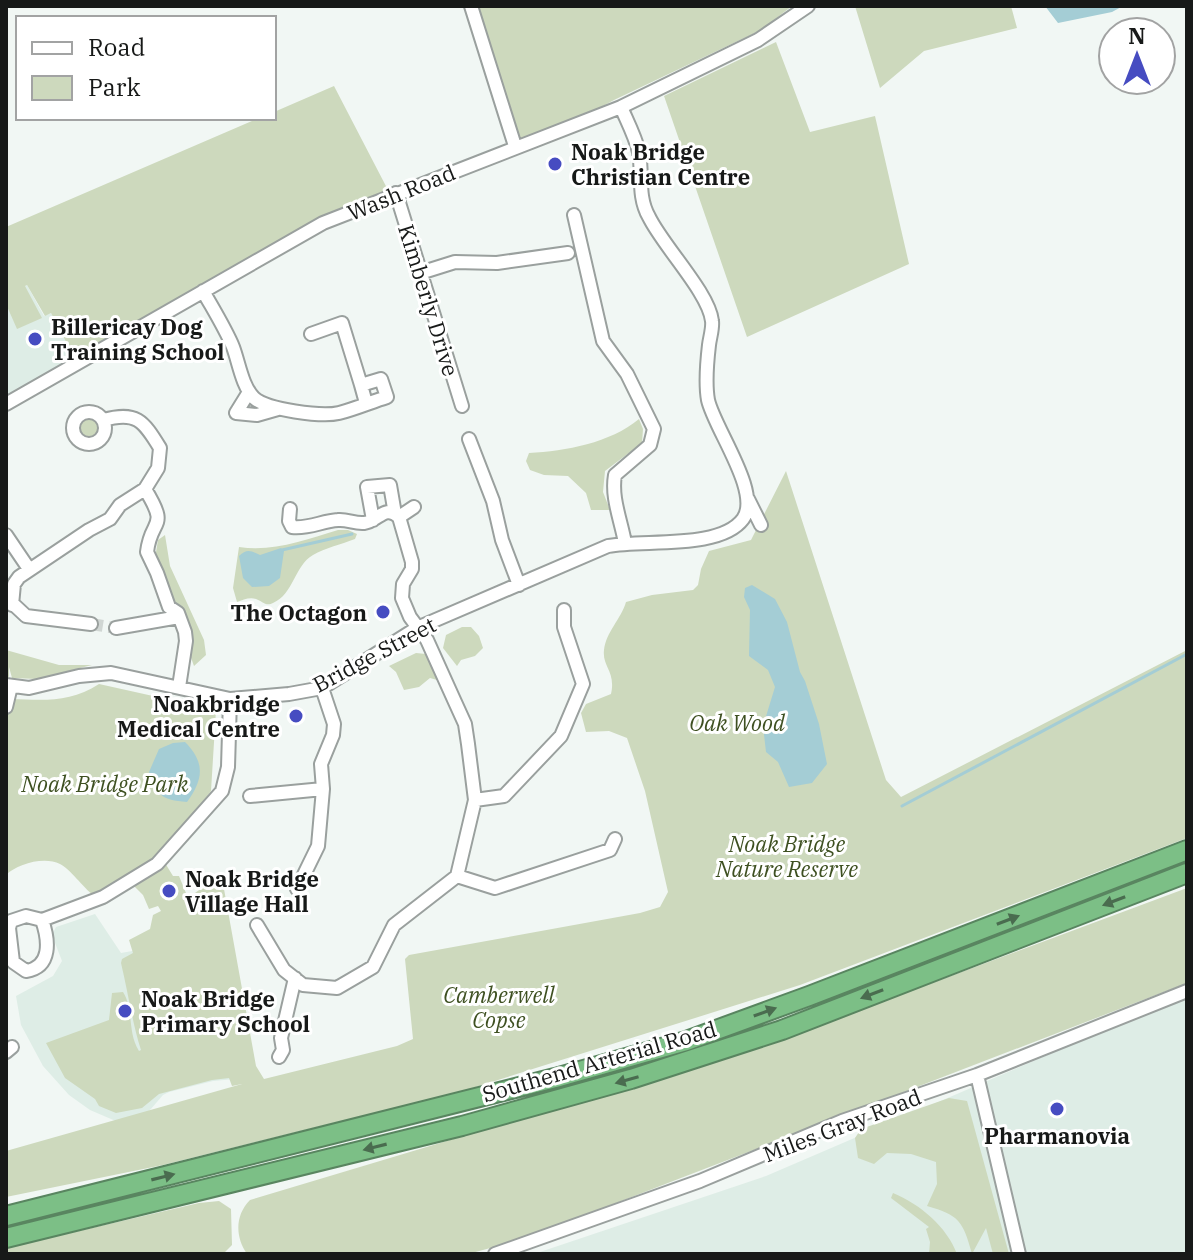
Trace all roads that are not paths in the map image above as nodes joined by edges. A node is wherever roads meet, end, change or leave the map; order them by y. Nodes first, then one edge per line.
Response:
1 (471, 6) edge
2 (808, 6) edge
3 (621, 107) junction
4 (515, 146) junction
5 (396, 193) junction
6 (574, 215) dead end
7 (568, 253) dead end
8 (420, 273) junction
9 (203, 291) junction
10 (311, 334) dead end
11 (361, 385) junction
12 (6, 387) edge
13 (249, 392) junction
14 (9, 402) edge
15 (366, 403) junction
16 (462, 406) dead end
17 (281, 408) junction
18 (236, 413) junction
19 (103, 420) dead end
20 (223, 422) dead end
21 (469, 439) dead end
22 (145, 489) junction
23 (747, 495) junction
24 (414, 507) dead end
25 (290, 509) dead end
26 (397, 515) junction
27 (373, 520) junction
28 (761, 525) dead end
29 (6, 535) edge
30 (625, 543) junction
31 (29, 569) junction
32 (519, 585) junction
33 (564, 610) dead end
34 (179, 617) junction
35 (91, 624) tunnel mouth
36 (116, 628) tunnel mouth
37 (417, 628) junction
38 (9, 685) edge
39 (179, 687) junction
40 (322, 688) junction
41 (230, 699) junction
42 (6, 707) edge
43 (323, 789) junction
44 (250, 796) dead end
45 (475, 800) junction
46 (615, 839) dead end
47 (1187, 850) edge
48 (1187, 873) edge
49 (457, 876) junction
50 (297, 889) dead end
51 (8, 920) edge
52 (42, 920) junction
53 (257, 925) dead end
54 (295, 978) junction
55 (1187, 991) edge
56 (279, 1057) dead end
57 (977, 1075) junction
58 (116, 1189) junction
59 (6, 1207) edge
60 (6, 1216) edge
61 (6, 1238) edge
62 (495, 1254) edge
63 (1019, 1254) edge

1 - 4 street
2 - 3 street, Wash Road
3 - 4 street, Wash Road
3 - 23 street
4 - 5 street, Wash Road
5 - 8 street, Kimberly Drive
5 - 9 street, Wash Road
6 - 30 street
7 - 8 street
8 - 16 street, Kimberly Drive
9 - 13 street
9 - 14 street, Wash Road
10 - 11 street
11 - 15 street
11 - 15 street
12 - 14 street
13 - 17 street
13 - 18 street
15 - 17 street
17 - 18 street
18 - 20 street
19 - 22 street
21 - 32 street
22 - 31 street
22 - 34 street
23 - 28 street
23 - 30 street, Bridge Street
24 - 26 street
25 - 27 street
26 - 27 street
26 - 27 street
26 - 37 street
29 - 31 street
30 - 32 street, Bridge Street
31 - 35 street
32 - 37 street, Bridge Street
33 - 45 street
34 - 36 street
34 - 39 street
37 - 40 street, Bridge Street
37 - 45 street
38 - 39 street, Bridge Street
38 - 42 street
39 - 41 street, Bridge Street
40 - 41 street, Bridge Street
40 - 43 street
41 - 52 street
43 - 44 street
43 - 50 street
45 - 49 street
46 - 49 street
58 -> 47 highway, Southend Arterial Road
48 -> 61 highway, Southend Arterial Road
49 - 54 street
51 - 52 street
51 - 52 street
53 - 54 street
54 - 56 street
55 - 57 street, Miles Gray Road
57 - 62 street, Miles Gray Road
57 - 63 street
58 - 59 highway
58 - 60 highway, Southend Arterial Road

